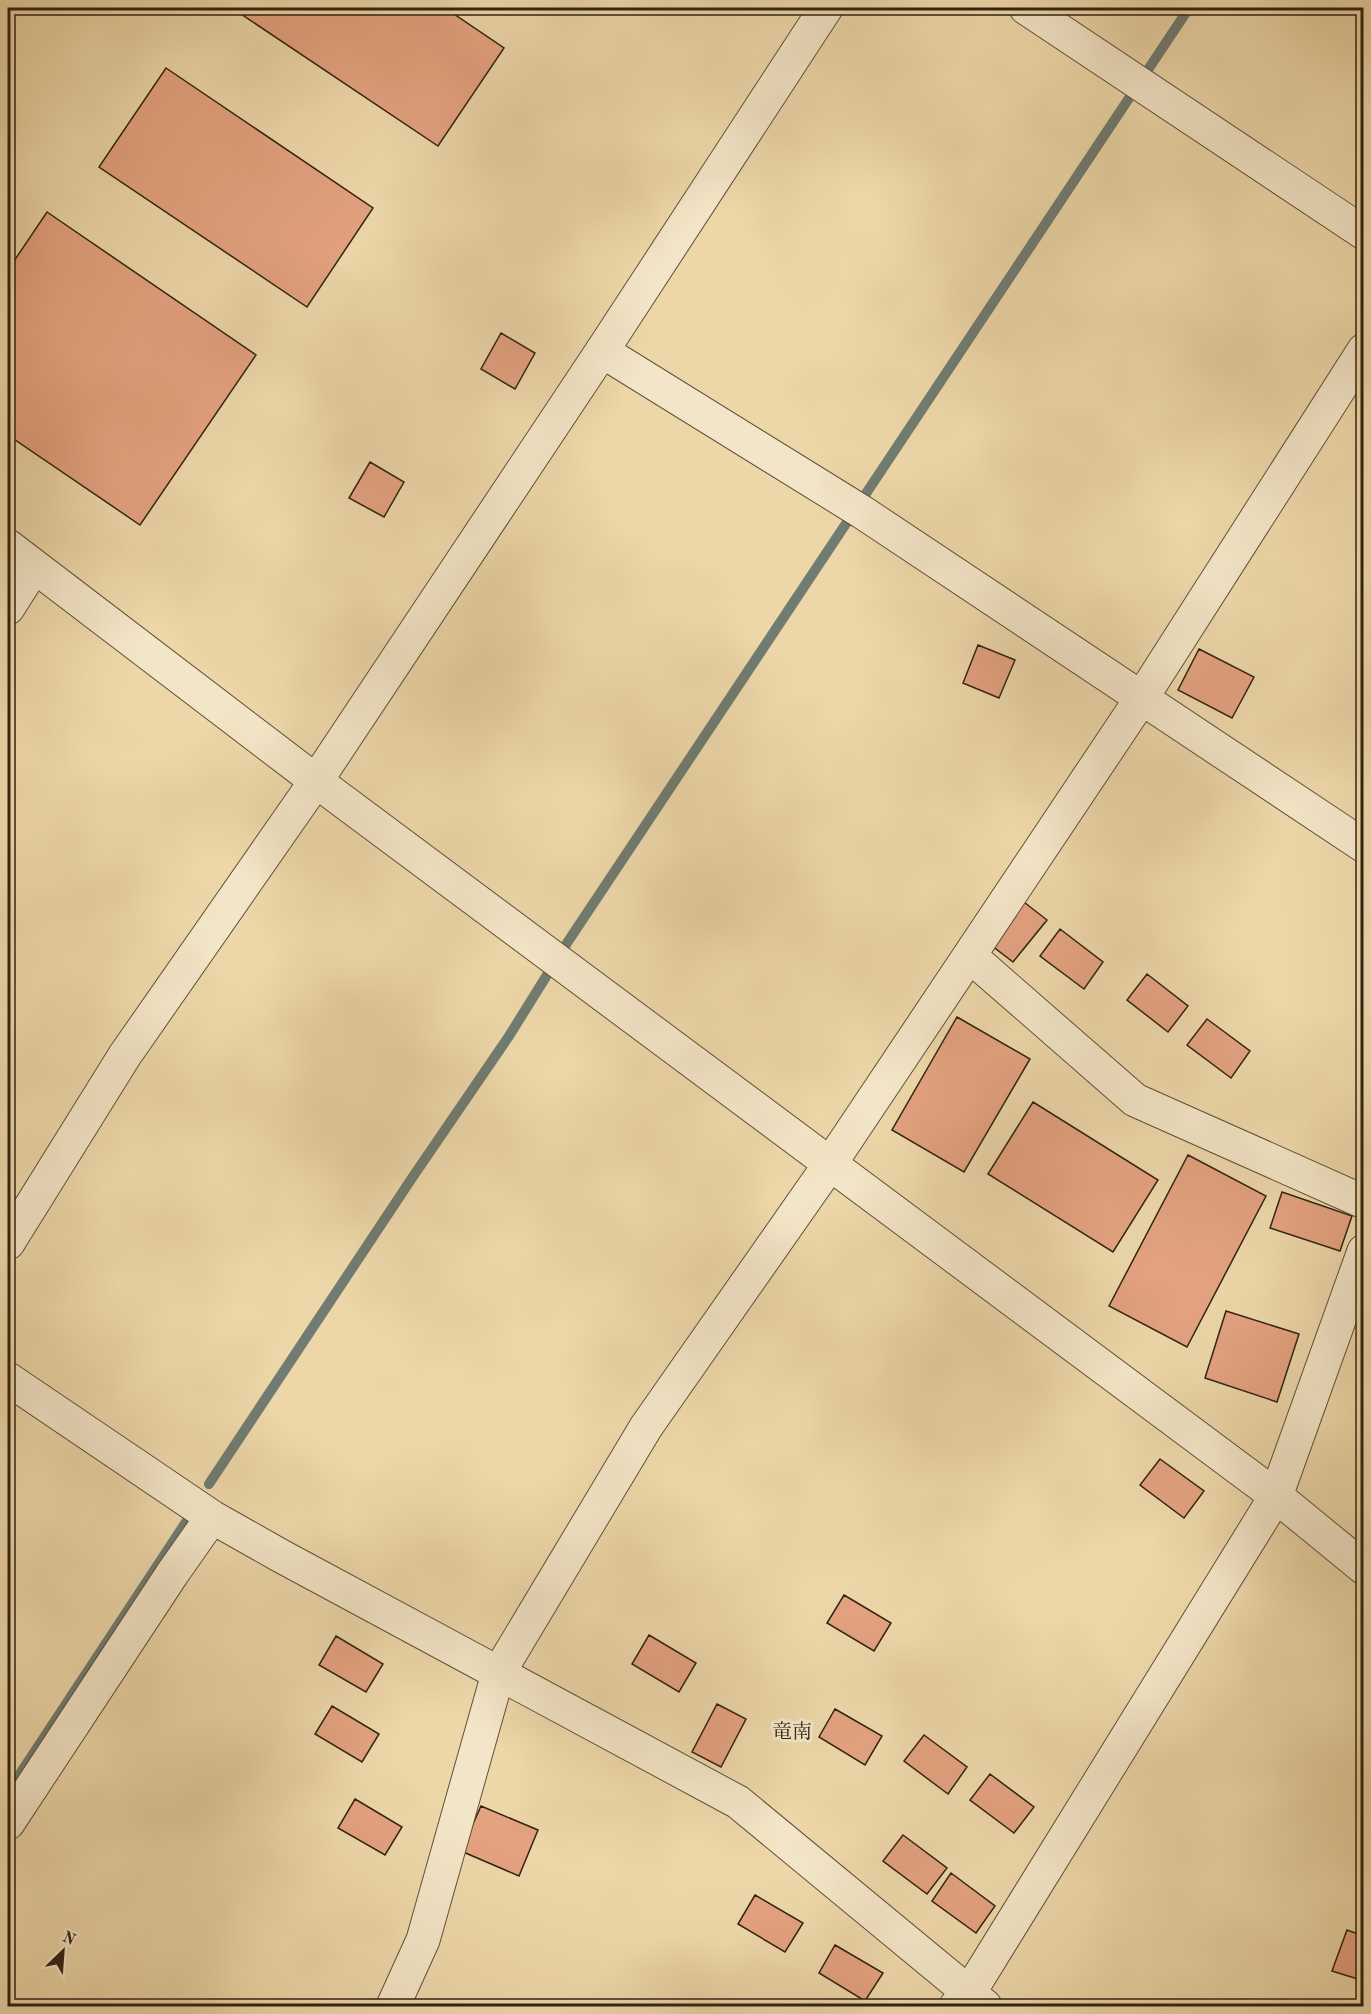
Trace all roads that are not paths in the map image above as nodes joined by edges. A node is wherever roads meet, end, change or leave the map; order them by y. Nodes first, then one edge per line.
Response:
1 (826, 8) edge
2 (1026, 8) edge
3 (1364, 233) edge
4 (1364, 350) edge
5 (602, 351) junction
6 (8, 546) edge
7 (34, 567) junction
8 (8, 608) edge
9 (1141, 699) junction
10 (316, 781) junction
11 (1364, 846) edge
12 (970, 956) junction
13 (830, 1164) junction
14 (1364, 1202) edge
15 (8, 1243) edge
16 (1364, 1251) edge
17 (8, 1379) edge
18 (1275, 1496) junction
19 (212, 1517) junction
20 (1364, 1568) edge
21 (498, 1674) junction
22 (8, 1823) edge
23 (970, 2002) edge
24 (393, 2007) edge

1 - 5 street
2 - 3 street
4 - 9 street
5 - 9 street
5 - 10 street
6 - 7 street
7 - 8 street
7 - 10 street
9 - 11 street
9 - 12 street
10 - 13 street
10 - 15 street
12 - 13 street
12 - 14 street
13 - 18 street
13 - 21 street
16 - 18 street
17 - 19 street
18 - 20 street
18 - 23 street
19 - 21 street
19 - 22 street
21 - 23 street
21 - 24 street

